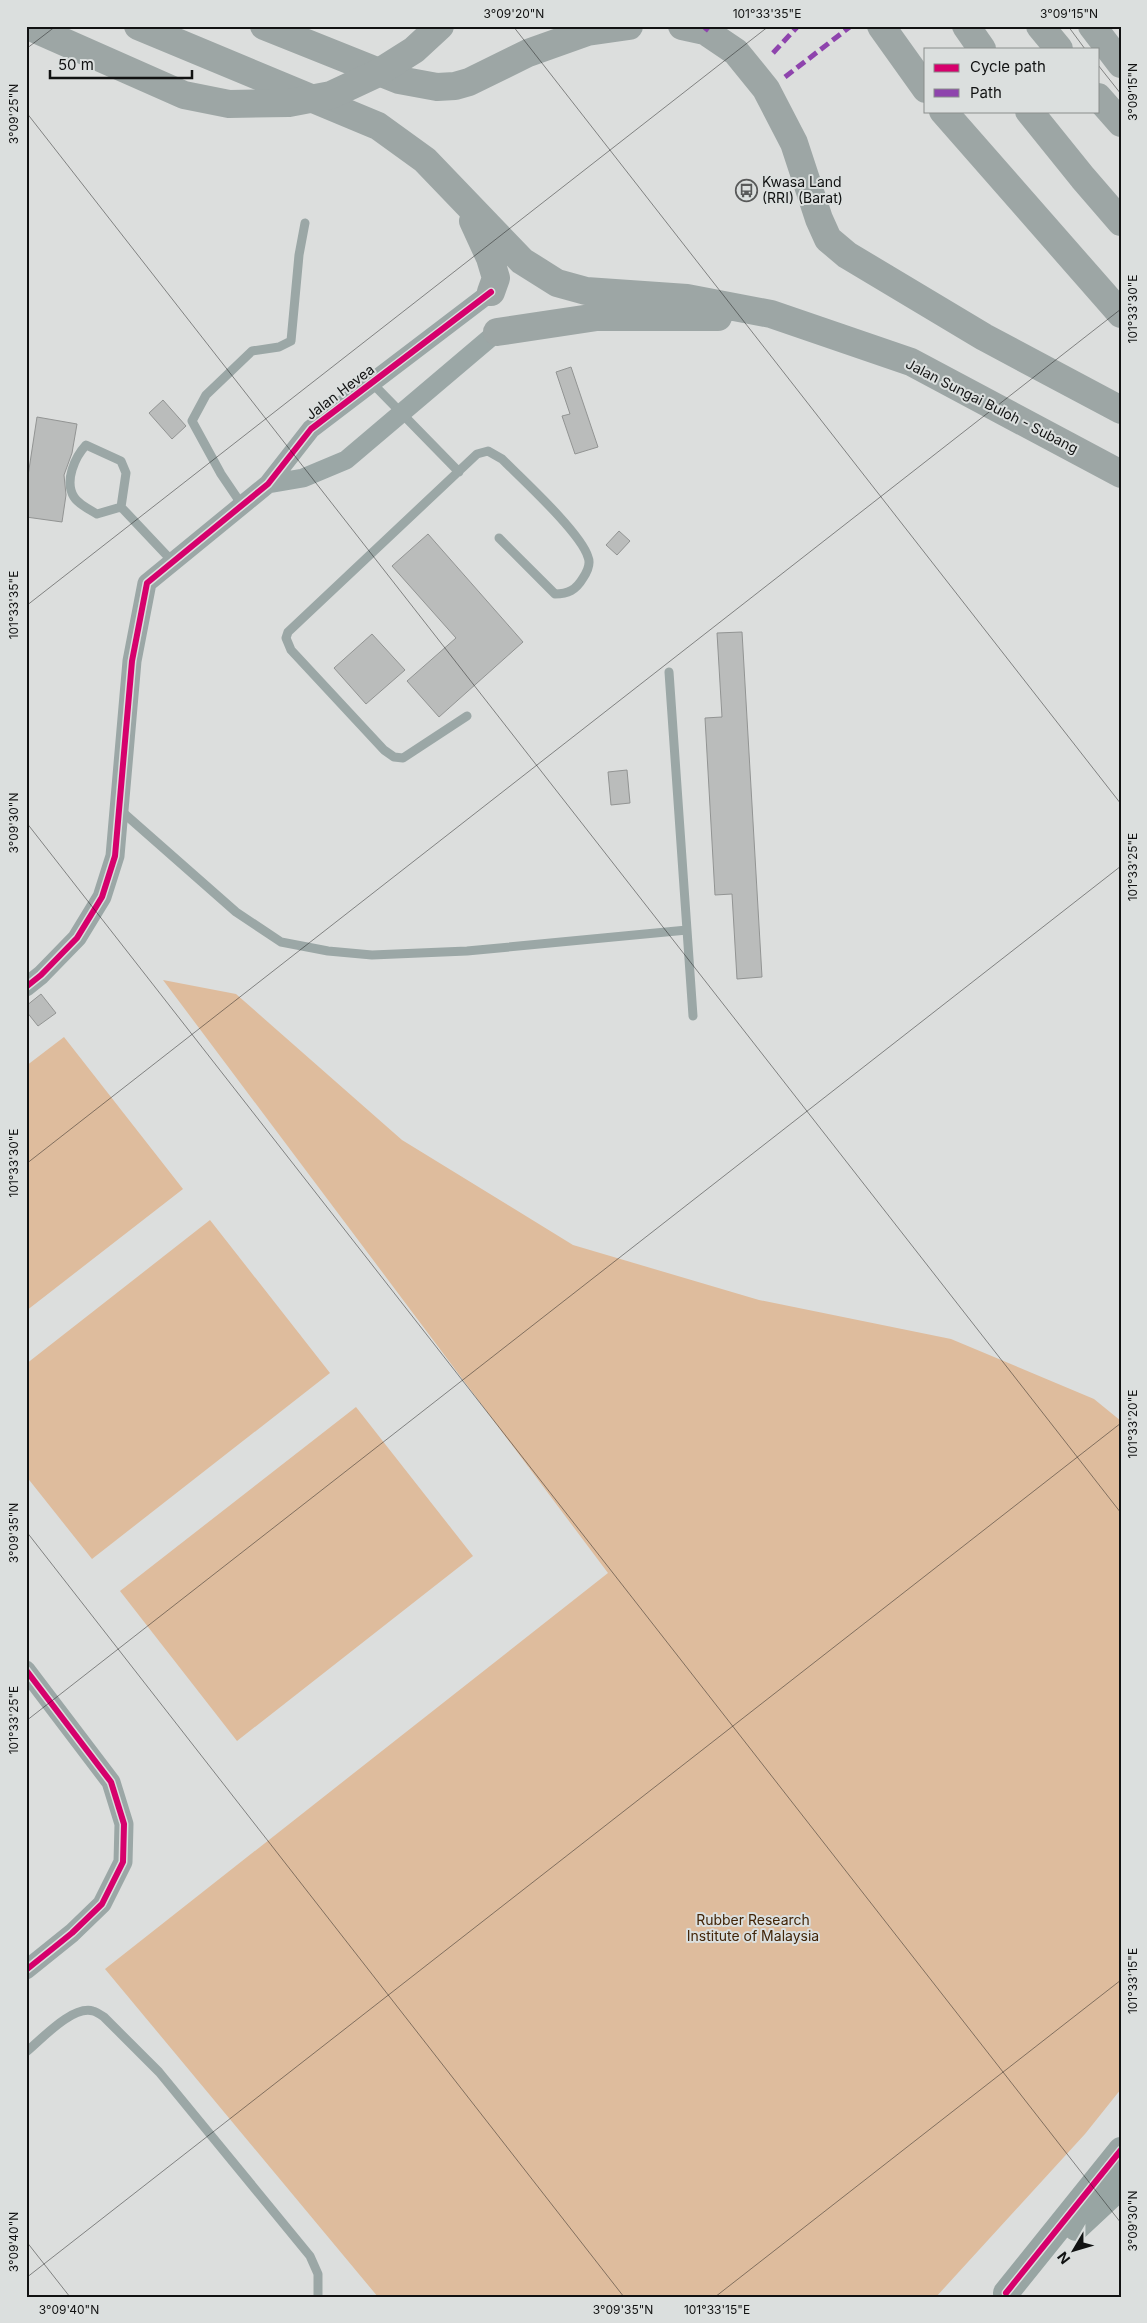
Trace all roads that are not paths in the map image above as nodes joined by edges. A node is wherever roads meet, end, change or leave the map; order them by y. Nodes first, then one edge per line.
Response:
1 (28, 26) edge
2 (138, 26) edge
3 (264, 26) edge
4 (440, 26) edge
5 (629, 26) edge
6 (682, 26) edge
7 (881, 26) edge
8 (966, 26) edge
9 (1040, 26) edge
10 (1092, 26) edge
11 (981, 48) edge
12 (1057, 48) edge
13 (1121, 64) edge
14 (924, 86) edge
15 (1100, 99) edge
16 (945, 112) edge
17 (1030, 112) edge
18 (1121, 123) edge
19 (464, 200) junction
20 (1121, 222) edge
21 (305, 223) dead end
22 (491, 292) joint
23 (1121, 314) edge
24 (497, 332) joint
25 (911, 362) junction
26 (373, 384) junction
27 (1121, 410) edge
28 (400, 414) junction
29 (459, 472) junction
30 (1121, 474) edge
31 (268, 484) junction
32 (242, 505) junction
33 (121, 507) junction
34 (498, 538) dead end
35 (172, 562) junction
36 (669, 672) dead end
37 (466, 716) dead end
38 (119, 809) junction
39 (687, 930) junction
40 (26, 986) edge
41 (693, 1016) dead end
42 (26, 1670) edge
43 (26, 1970) edge
44 (26, 2052) edge
45 (1121, 2150) edge
46 (1121, 2186) edge
47 (1005, 2295) edge
48 (318, 2297) edge

1 - 4 highway, bridge
2 - 19 highway, Jalan Sungai Buloh - Subang
3 - 5 highway
6 - 27 highway
7 - 14 highway
8 - 11 highway
9 - 12 highway
10 - 13 highway
15 - 18 highway
16 - 23 highway
17 - 20 highway
19 - 22 highway
19 - 25 highway, Jalan Sungai Buloh - Subang
21 - 32 lane
22 - 26 street, Jalan Hevea
24 - 25 highway
24 - 28 street
25 - 30 highway, Jalan Sungai Buloh - Subang
26 - 28 lane
26 - 31 street, Jalan Hevea
28 - 29 lane
28 - 31 street
29 - 34 lane
29 - 37 lane
31 - 32 street, Jalan Hevea
32 - 35 street, Jalan Hevea
33 - 33 lane
33 - 35 lane
35 - 38 street, Jalan Hevea
36 - 39 lane
38 - 39 lane
38 - 40 street
39 - 41 lane
42 - 43 street
44 - 48 lane
45 - 47 street
46 - 47 street

